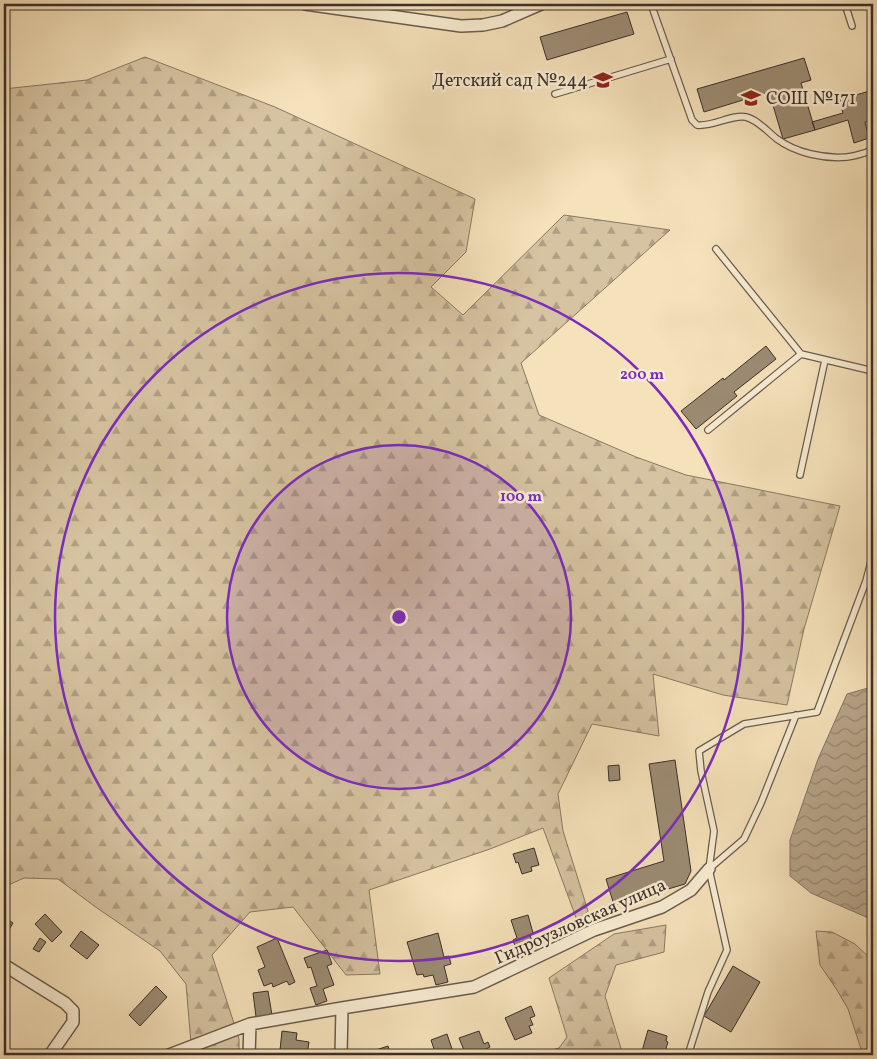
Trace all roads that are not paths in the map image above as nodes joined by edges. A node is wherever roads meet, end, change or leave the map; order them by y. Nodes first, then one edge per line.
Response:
1 (305, 4) edge
2 (541, 4) edge
3 (651, 4) edge
4 (845, 4) edge
5 (852, 26) dead end
6 (671, 59) junction
7 (555, 94) dead end
8 (873, 150) edge
9 (716, 249) dead end
10 (801, 354) junction
11 (825, 360) junction
12 (873, 371) edge
13 (708, 430) dead end
14 (800, 475) dead end
15 (873, 554) edge
16 (796, 715) junction
17 (708, 869) junction
18 (4, 965) edge
19 (342, 1008) junction
20 (250, 1024) junction
21 (50, 1055) edge
22 (169, 1055) edge
23 (250, 1055) edge
24 (341, 1055) edge
25 (688, 1055) edge

1 - 2 street
3 - 6 lane
4 - 5 lane
6 - 7 lane
6 - 8 lane
9 - 10 lane
10 - 11 lane
10 - 13 lane
11 - 12 lane
11 - 14 lane
15 - 16 lane
16 - 17 lane
16 - 17 lane
17 - 19 street, Гидроузловская улица
17 - 25 lane
18 - 21 street
19 - 20 street, Гидроузловская улица
19 - 24 street
20 - 22 street, Гидроузловская улица
20 - 23 street

